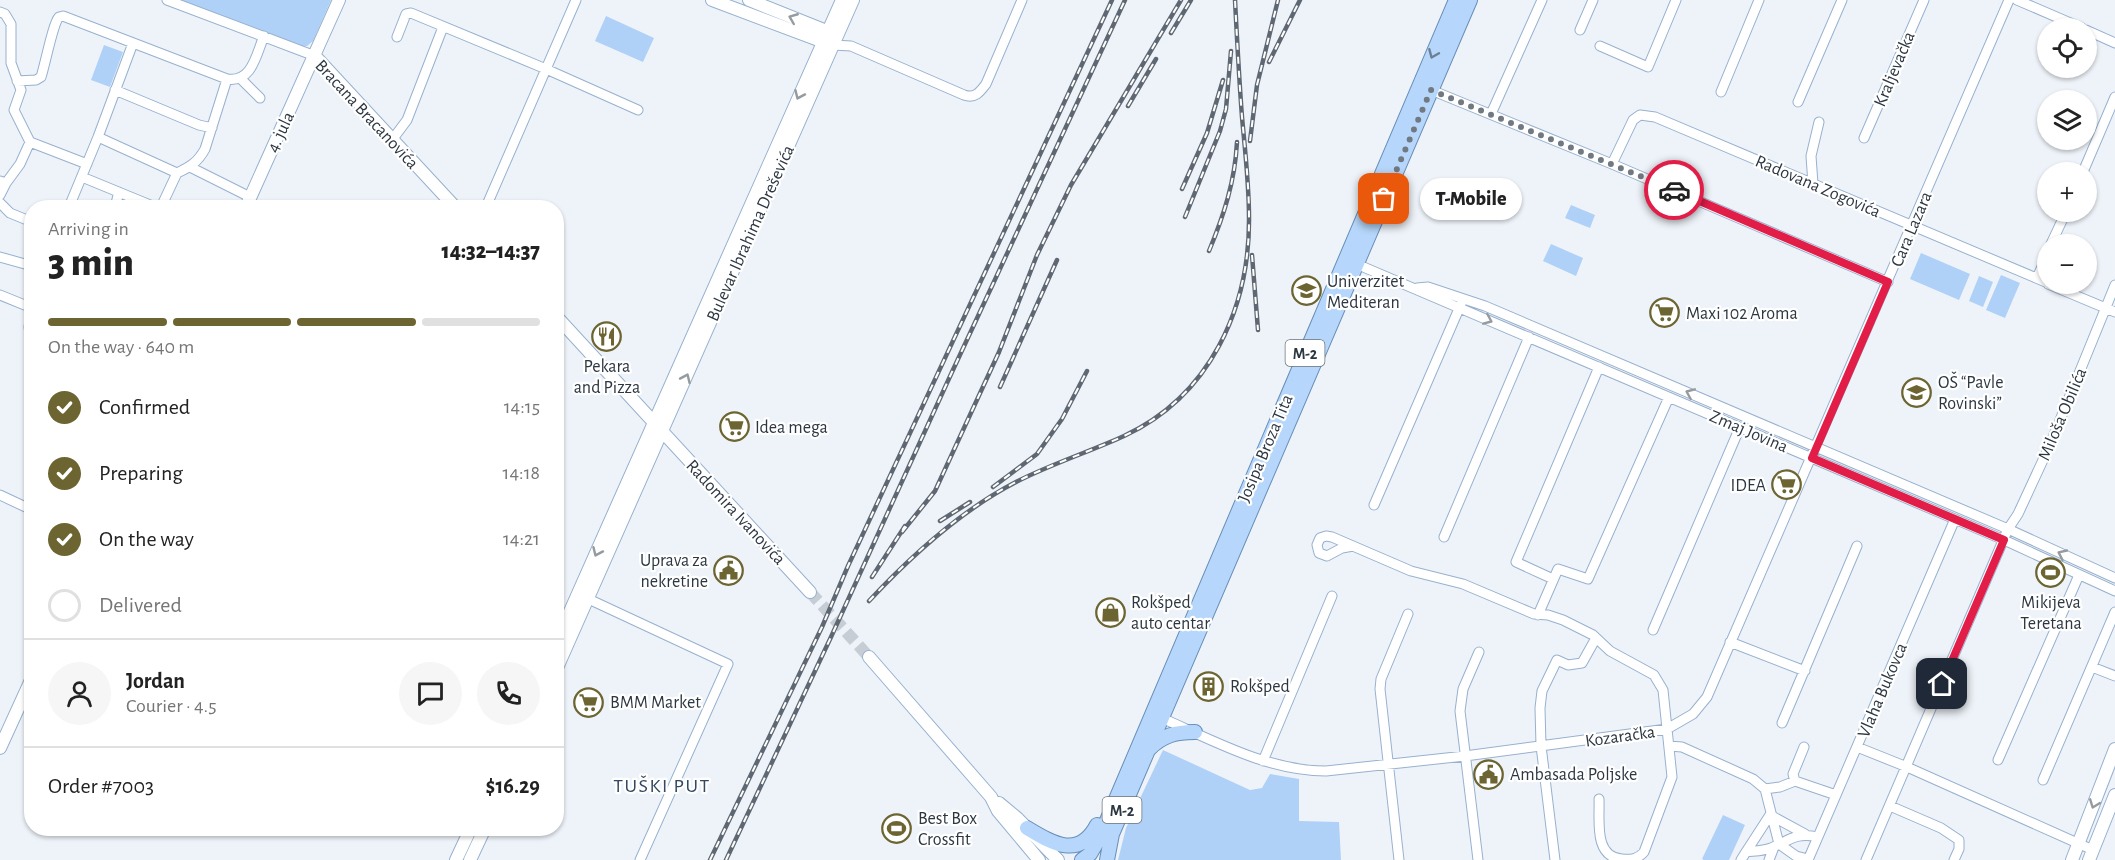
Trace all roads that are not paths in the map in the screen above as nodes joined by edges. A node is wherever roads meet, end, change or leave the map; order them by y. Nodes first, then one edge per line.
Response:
1 (167, 0) edge
2 (339, 0) edge
3 (576, 0) edge
4 (712, 0) edge
5 (749, 0) edge
6 (842, 0) edge
7 (853, 0) edge
8 (1022, 0) edge
9 (1456, 0) edge
10 (1470, 0) edge
11 (1542, 0) edge
12 (1593, 0) edge
13 (1676, 0) edge
14 (1759, 0) edge
15 (1842, 0) edge
16 (1924, 0) edge
17 (2009, 0) edge
18 (2017, 0) edge
19 (0, 12) edge
20 (2059, 18) edge
21 (443, 27) junction
22 (1580, 30) dead end
23 (2097, 35) edge
24 (264, 36) junction
25 (397, 37) dead end
26 (830, 38) junction
27 (133, 43) junction
28 (2115, 43) edge
29 (1600, 46) dead end
30 (315, 56) junction
31 (546, 69) junction
32 (227, 79) junction
33 (241, 79) junction
34 (17, 81) junction
35 (115, 90) junction
36 (1431, 90) junction
37 (1721, 92) dead end
38 (2115, 97) edge
39 (260, 98) dead end
40 (1798, 102) dead end
41 (638, 110) dead end
42 (1491, 114) junction
43 (1820, 122) dead end
44 (212, 128) junction
45 (98, 137) junction
46 (1864, 138) dead end
47 (392, 140) junction
48 (30, 142) junction
49 (2087, 162) edge
50 (87, 164) junction
51 (1612, 164) junction
52 (190, 167) junction
53 (177, 173) junction
54 (82, 177) junction
55 (3, 182) edge
56 (1813, 184) junction
57 (120, 192) junction
58 (0, 195) edge
59 (72, 200) edge
60 (117, 200) edge
61 (139, 200) edge
62 (160, 200) edge
63 (245, 200) edge
64 (249, 200) edge
65 (448, 200) edge
66 (489, 200) edge
67 (0, 203) edge
68 (24, 219) edge
69 (1912, 226) junction
70 (0, 257) edge
71 (1351, 262) junction
72 (24, 264) edge
73 (2037, 278) edge
74 (1888, 282) junction
75 (2115, 285) edge
76 (2073, 294) edge
77 (0, 295) edge
78 (1461, 303) junction
79 (24, 306) edge
80 (2110, 310) edge
81 (564, 325) edge
82 (1529, 337) junction
83 (1599, 367) junction
84 (1670, 397) junction
85 (658, 427) junction
86 (1740, 427) junction
87 (1816, 447) junction
88 (1812, 458) junction
89 (0, 495) edge
90 (1374, 504) dead end
91 (24, 506) edge
92 (1955, 519) junction
93 (2008, 529) junction
94 (1444, 537) dead end
95 (2004, 540) junction
96 (1353, 546) dead end
97 (1857, 546) dead end
98 (2079, 574) junction
99 (2115, 578) edge
100 (1553, 579) junction
101 (2115, 591) edge
102 (810, 592) tunnel mouth
103 (1332, 596) dead end
104 (583, 597) junction
105 (2115, 612) edge
106 (1408, 614) dead end
107 (1538, 615) junction
108 (564, 629) edge
109 (1653, 630) dead end
110 (1596, 638) junction
111 (1730, 642) junction
112 (564, 648) edge
113 (1479, 652) dead end
114 (869, 657) tunnel mouth
115 (2092, 667) junction
116 (1805, 671) junction
117 (2115, 676) edge
118 (24, 696) edge
119 (1666, 711) junction
120 (1157, 716) junction
121 (1690, 717) junction
122 (1782, 723) dead end
123 (1667, 729) junction
124 (1195, 732) junction
125 (1541, 746) junction
126 (1670, 746) junction
127 (1804, 747) dead end
128 (1857, 747) junction
129 (0, 748) edge
130 (2115, 749) edge
131 (1148, 750) junction
132 (1465, 756) junction
133 (1998, 760) dead end
134 (1263, 761) junction
135 (1388, 765) junction
136 (1907, 767) junction
137 (2043, 780) dead end
138 (1795, 781) junction
139 (1765, 789) junction
140 (1836, 795) junction
141 (2115, 795) edge
142 (991, 797) junction
143 (1115, 799) junction
144 (1599, 799) dead end
145 (1890, 806) junction
146 (1770, 815) junction
147 (1027, 828) junction
148 (1805, 834) junction
149 (467, 836) edge
150 (480, 836) edge
151 (1818, 837) junction
152 (2078, 844) junction
153 (1777, 845) junction
154 (2091, 855) edge
155 (1744, 856) edge
156 (456, 860) edge
157 (470, 860) edge
158 (640, 860) edge
159 (1040, 860) edge
160 (1058, 860) edge
161 (1082, 860) edge
162 (1107, 860) edge
163 (1399, 860) edge
164 (1478, 860) edge
165 (1555, 860) edge
166 (1769, 860) edge
167 (1808, 860) edge
168 (1866, 860) edge
169 (1954, 860) edge
170 (2072, 860) edge

1 - 24 street, Bracana Bracanovića
2 - 30 main road, 4. jula
3 - 31 street
4 - 26 main road
26 -> 5 main road
6 - 26 main road
7 - 26 main road
8 - 26 street
9 -> 71 main road, Josipa Broza Tita / M-2
10 - 36 main road, Josipa Broza Tita / M-2
11 - 42 street
12 - 22 street
13 - 29 street
14 - 37 street
15 - 40 street
16 - 46 street, Kraljevačka
17 - 69 street, Cara Lazara
18 - 20 street
19 - 34 street
21 - 25 street
21 - 31 street
21 - 47 street
23 - 28 street
24 - 30 street, Bracana Bracanovića
24 - 33 street
26 - 85 main road, Bulevar Ibrahima Dreševića
27 - 32 street
27 - 34 street
27 - 35 street
30 - 47 main road, Bracana Bracanovića
30 - 64 main road, 4. jula
31 - 41 street
31 - 66 street
32 - 33 street
32 - 44 street
33 - 39 street
34 - 48 street
35 - 44 street
35 - 45 street
36 - 42 street
36 - 71 main road, Josipa Broza Tita / M-2
38 - 49 street
42 - 51 street
43 - 56 street
44 - 52 street
45 - 50 street
45 - 53 street
47 - 65 main road, Bracana Bracanovića
48 - 50 street
48 - 55 street
50 - 54 street
51 - 56 street, Radovana Zogovića
51 - 74 street
52 - 53 street
52 - 63 street
53 - 62 street
54 - 57 street
54 - 59 street
55 - 58 street
56 - 69 street, Radovana Zogovića
57 - 60 street
57 - 61 street
67 - 68 street
69 - 73 street, Radovana Zogovića
69 - 74 street, Cara Lazara
70 - 72 street
71 - 78 street, Zmaj Jovina
71 - 120 main road, Josipa Broza Tita / M-2
74 - 87 street, Cara Lazara
75 - 80 street, Miloša Obilića
76 - 80 street, Radovana Zogovića
77 - 79 street
78 -> 82 street, Zmaj Jovina
87 -> 78 street, Zmaj Jovina
78 - 90 street
80 - 93 street, Miloša Obilića
81 - 85 main road
82 - 83 street, Zmaj Jovina
82 - 94 street
83 - 84 street, Zmaj Jovina
83 - 100 street
84 - 86 street, Zmaj Jovina
84 - 100 street
85 - 102 main road, Radomira Ivanovića
85 - 104 main road, Bulevar Ibrahima Dreševića
86 - 88 street, Zmaj Jovina
86 - 109 street
87 - 88 street, Cara Lazara
87 - 93 street, Zmaj Jovina
88 - 92 street, Zmaj Jovina
88 - 111 street, Kozaračka
89 - 91 street
92 - 95 street, Zmaj Jovina
92 - 128 street, Vlaha Bukovca
93 - 95 street, Miloša Obilića
99 -> 93 street, Zmaj Jovina
95 - 98 street, Zmaj Jovina
95 - 136 street, Miloša Obilića
96 - 107 street
97 - 116 street
98 - 101 street, Zmaj Jovina
98 - 133 street
100 - 107 street
103 - 134 street
104 - 108 main road
104 - 112 main road
104 - 158 street
105 - 115 street
106 - 135 street
107 - 110 street
110 - 119 street
110 - 125 street
111 - 116 street
111 - 121 street, Kozaračka
113 - 132 street
114 - 142 main road
115 - 117 street
115 - 137 street
116 - 122 street
118 - 129 main road
119 - 121 street
119 - 123 street
120 - 124 street, Kozaračka
120 - 131 main road, Josipa Broza Tita / M-2
120 - 143 main road, Josipa Broza Tita / M-2
121 - 123 street, Kozaračka
123 - 125 street, Kozaračka
123 - 126 street
124 - 131 main road
124 - 134 street, Kozaračka
125 - 132 street, Kozaračka
125 - 165 street
126 - 139 street
126 - 144 street
127 - 138 street
128 - 136 street
128 - 140 street, Vlaha Bukovca
130 -> 152 main road
131 - 162 main road, Josipa Broza Tita / M-2
132 - 135 street, Kozaračka
132 - 164 street
134 - 135 street, Kozaračka
135 - 163 street
136 - 145 street, Miloša Obilića
136 - 152 street
138 - 139 street
138 - 140 street
139 - 146 street
140 - 151 street, Vlaha Bukovca
141 - 154 main road
142 - 147 main road
142 - 159 main road
143 - 147 main road
143 - 161 main road, Josipa Broza Tita / M-2
145 - 168 street, Miloša Obilića
145 - 169 street
146 - 148 street
146 - 153 street
146 - 155 street
147 - 160 main road
148 - 151 street
148 - 153 street
149 - 156 main road
150 - 157 main road
151 - 167 street, Vlaha Bukovca
152 - 154 street
152 - 170 main road
153 - 155 street
153 - 166 street
153 - 167 street

